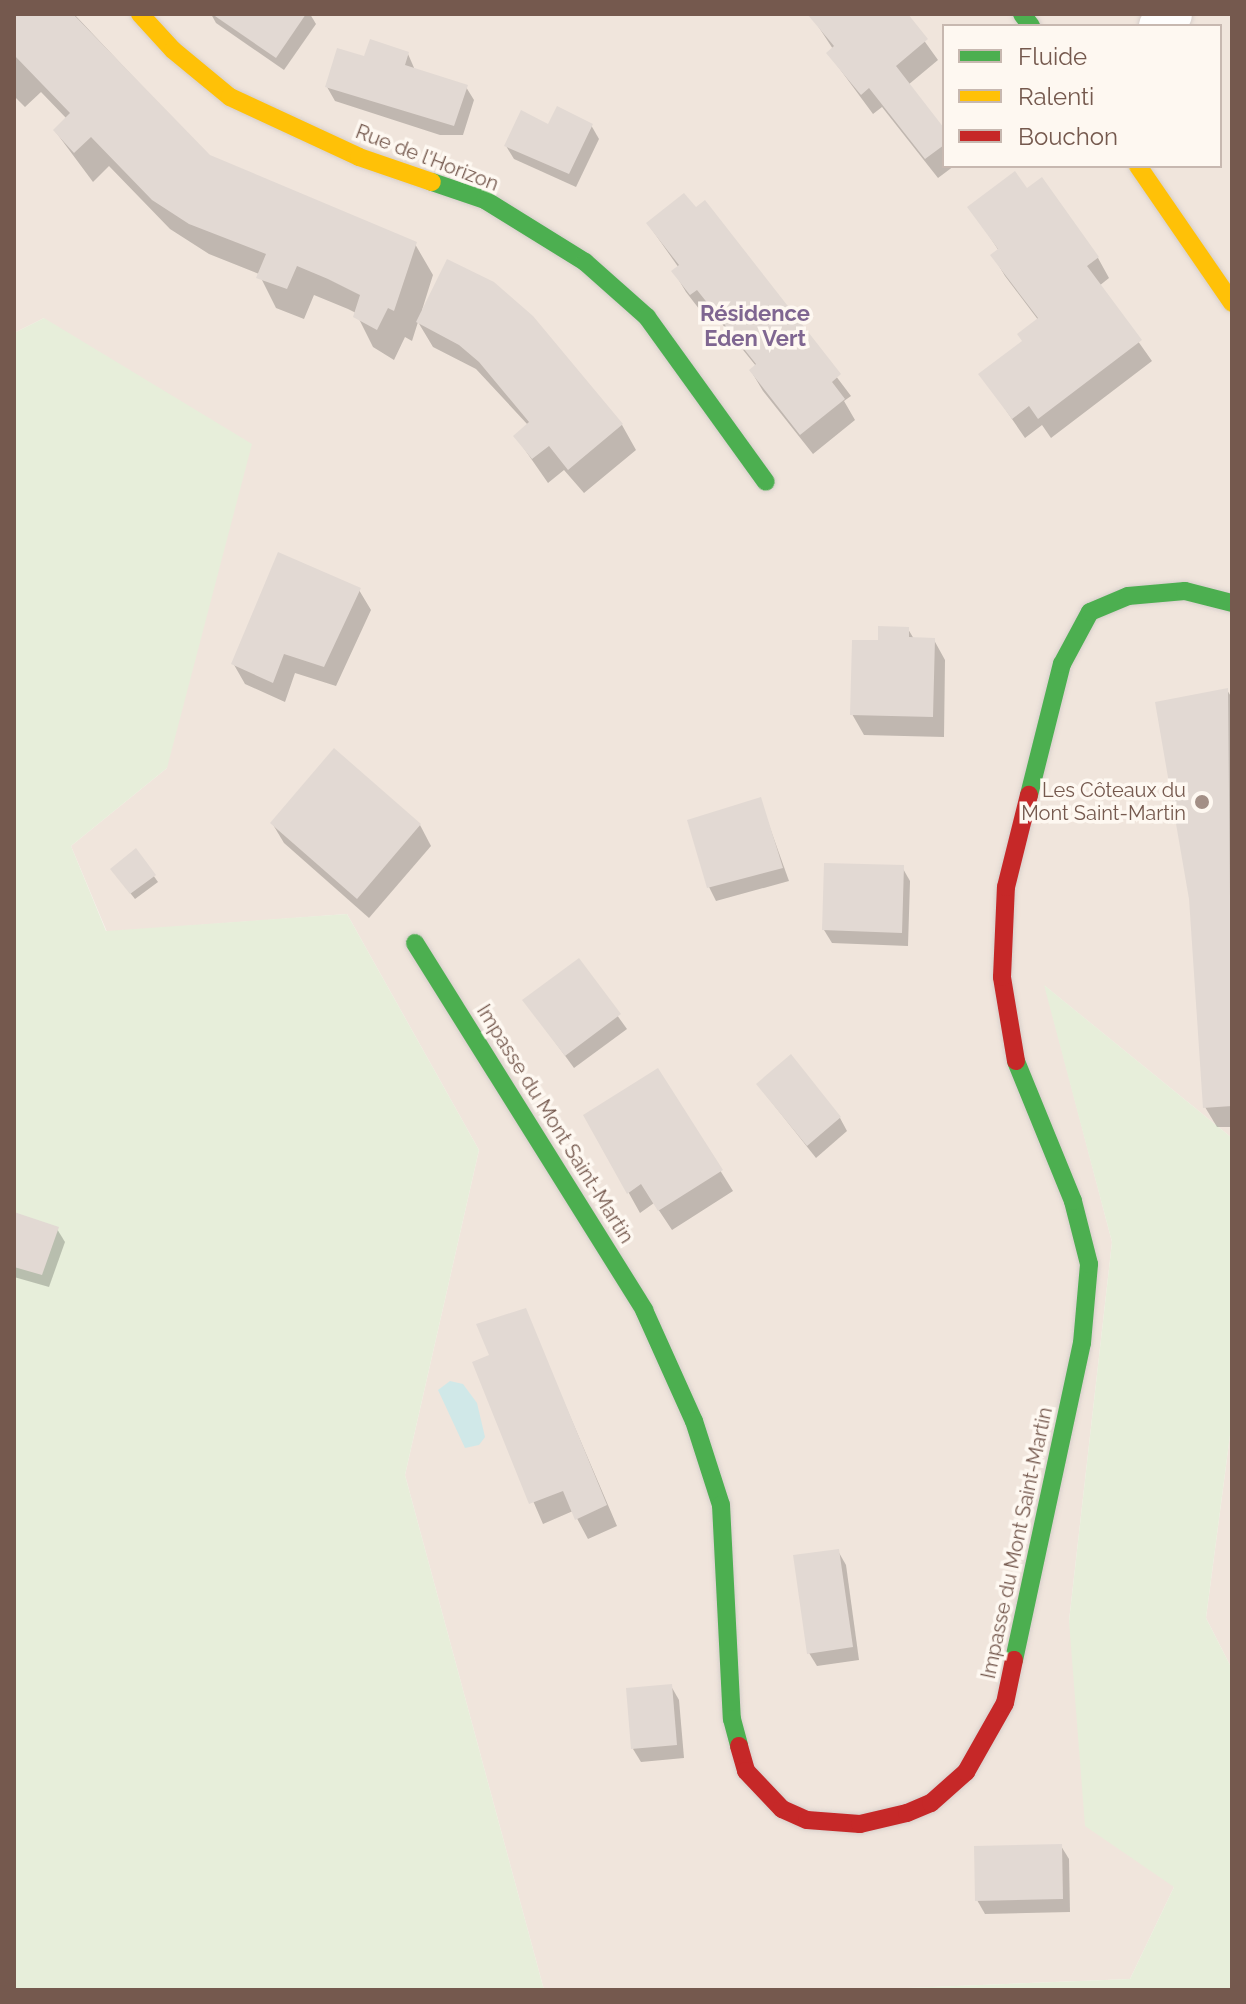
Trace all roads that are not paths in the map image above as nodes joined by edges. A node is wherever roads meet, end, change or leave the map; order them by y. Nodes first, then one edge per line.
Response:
1 (140, 14) edge
2 (1139, 168) edge
3 (1232, 303) edge
4 (766, 482) dead end
5 (1232, 603) edge
6 (415, 943) dead end

1 - 4 street, Rue de l'Horizon
2 - 3 street
5 - 6 street, Impasse du Mont Saint-Martin

